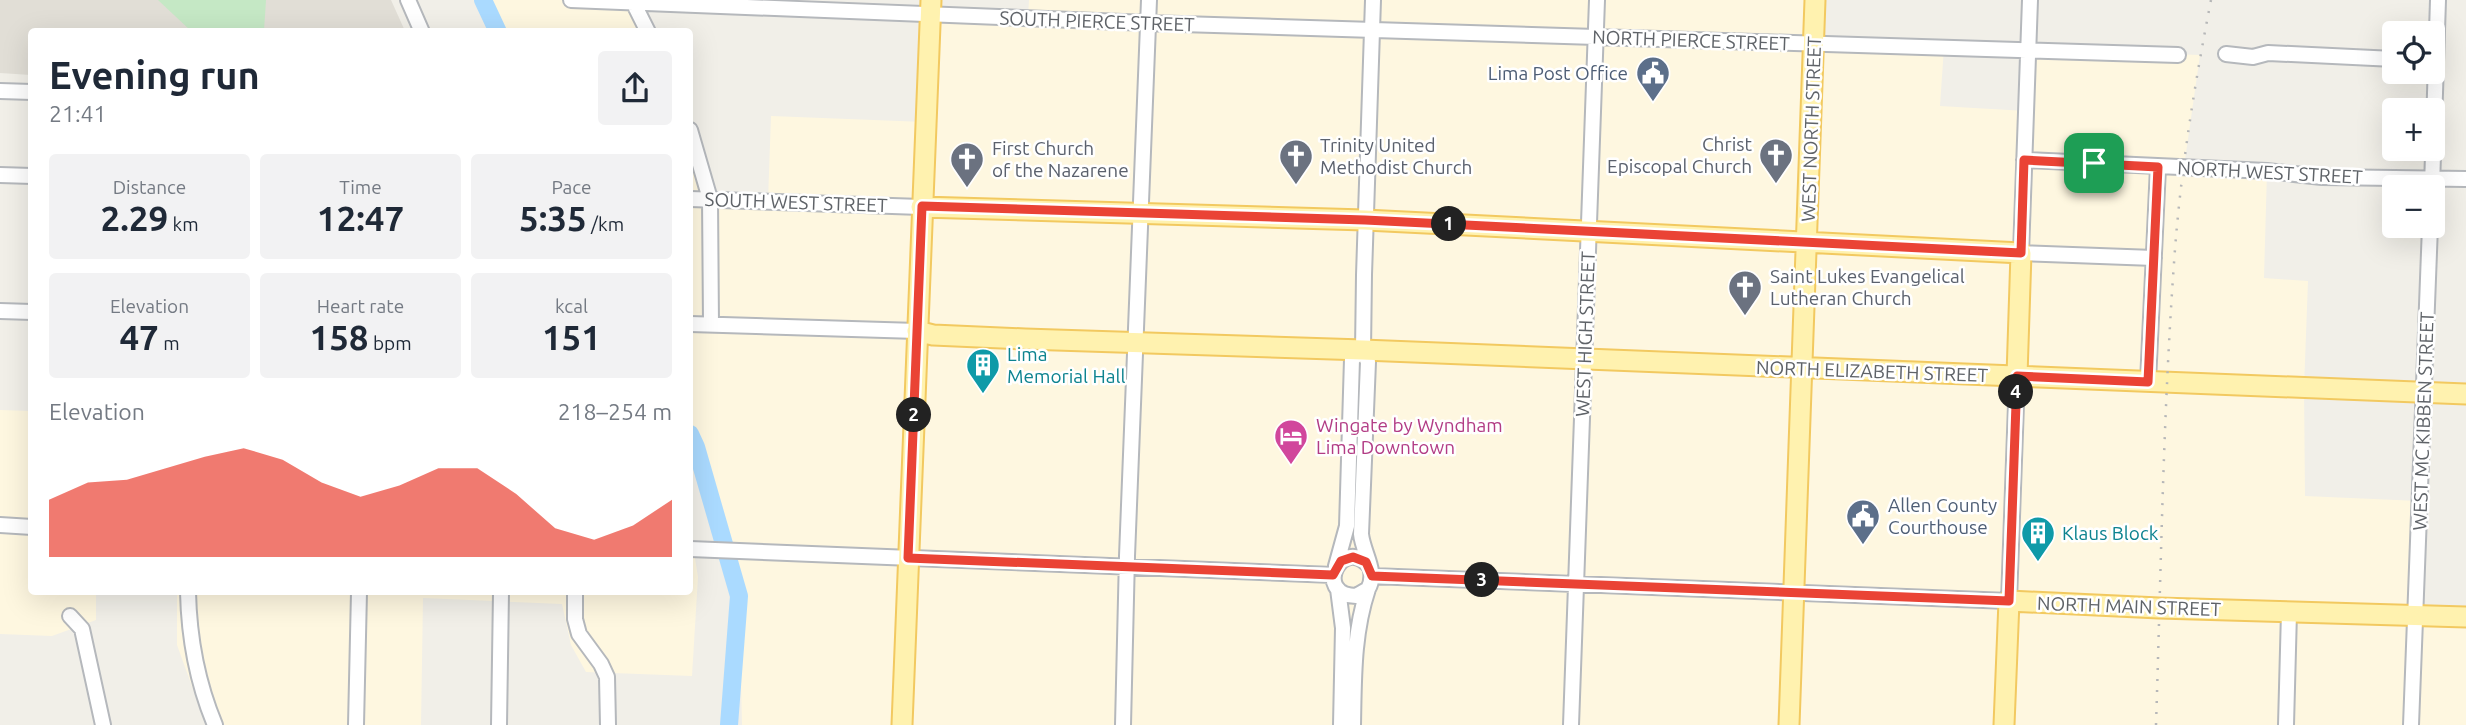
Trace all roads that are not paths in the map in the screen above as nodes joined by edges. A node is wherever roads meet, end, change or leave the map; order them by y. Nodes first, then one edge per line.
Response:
1 (408, 0) edge
2 (571, 0) edge
3 (1149, 0) edge
4 (1373, 0) edge
5 (1597, 0) edge
6 (1815, 0) edge
7 (2030, 0) edge
8 (2438, 0) edge
9 (632, 1) edge
10 (931, 7) edge
11 (2437, 21) edge
12 (1148, 23) junction
13 (420, 28) edge
14 (646, 28) edge
15 (1372, 30) junction
16 (1595, 37) junction
17 (1814, 43) junction
18 (2028, 50) junction
19 (2226, 54) dead end
20 (2178, 55) dead end
21 (2382, 58) edge
22 (2434, 84) edge
23 (0, 91) edge
24 (28, 92) edge
25 (693, 140) edge
26 (2024, 160) junction
27 (2158, 167) junction
28 (0, 175) edge
29 (2432, 175) edge
30 (28, 176) edge
31 (2466, 179) edge
32 (2382, 180) edge
33 (2445, 181) edge
34 (693, 199) edge
35 (710, 199) junction
36 (922, 206) junction
37 (1140, 214) junction
38 (1365, 220) junction
39 (1588, 231) junction
40 (2430, 238) edge
41 (1807, 242) junction
42 (2021, 253) junction
43 (2154, 258) junction
44 (0, 311) edge
45 (28, 312) edge
46 (693, 324) edge
47 (710, 324) junction
48 (917, 331) junction
49 (1135, 341) junction
50 (1363, 350) junction
51 (1584, 359) junction
52 (1802, 368) junction
53 (2017, 376) junction
54 (2148, 382) junction
55 (2424, 393) junction
56 (2466, 394) edge
57 (0, 525) edge
58 (28, 527) edge
59 (693, 549) edge
60 (908, 558) junction
61 (1126, 567) junction
62 (1336, 576) junction
63 (1370, 578) junction
64 (1576, 584) junction
65 (1794, 594) junction
66 (187, 595) edge
67 (359, 595) edge
68 (502, 595) edge
69 (575, 595) edge
70 (2009, 601) junction
71 (2289, 612) junction
72 (70, 616) dead end
73 (2414, 616) junction
74 (2466, 617) edge
75 (103, 725) edge
76 (215, 725) edge
77 (356, 725) edge
78 (499, 725) edge
79 (608, 725) edge
80 (902, 725) edge
81 (1123, 725) edge
82 (1341, 725) edge
83 (1353, 725) edge
84 (1571, 725) edge
85 (1789, 725) edge
86 (2004, 725) edge
87 (2286, 725) edge
88 (2411, 725) edge

1 - 13 street
2 - 9 street, SOUTH PIERCE STREET
3 - 12 street
4 - 15 street
5 - 16 street, WEST HIGH STREET
6 - 17 main road, WEST NORTH STREET
7 - 18 street
8 - 11 street
9 - 10 street, SOUTH PIERCE STREET
9 - 14 street
10 - 12 street, SOUTH PIERCE STREET
10 - 36 main road
12 - 15 street, SOUTH PIERCE STREET
12 - 37 street
15 - 16 street, NORTH PIERCE STREET
15 - 38 street
16 - 17 street, NORTH PIERCE STREET
16 - 39 street, WEST HIGH STREET
17 - 18 street, NORTH PIERCE STREET
17 - 41 main road, WEST NORTH STREET
18 - 20 street, NORTH PIERCE STREET
18 - 26 street
19 - 21 street
22 - 29 street
23 - 24 street
25 - 35 street
26 - 27 street, NORTH WEST STREET
26 - 42 street
27 - 32 street, NORTH WEST STREET
27 - 43 street
28 - 30 street
31 - 33 street, NORTH WEST STREET
34 - 35 street, SOUTH WEST STREET
35 - 36 street, SOUTH WEST STREET
35 - 47 street
36 - 37 main road, SOUTH WEST STREET
36 - 48 main road
37 - 38 main road, SOUTH WEST STREET
37 - 49 street
38 - 39 main road
38 - 50 street
39 - 41 main road
39 - 51 street, WEST HIGH STREET
40 - 55 street, WEST MC KIBBEN STREET
41 - 42 main road
41 - 52 main road, WEST NORTH STREET
42 - 43 street
42 - 53 main road
43 - 54 street
44 - 45 street
46 - 47 street
47 - 48 street
48 - 49 main road, NORTH ELIZABETH STREET
48 - 60 main road
49 - 50 main road, NORTH ELIZABETH STREET
49 - 61 street
50 - 51 main road, NORTH ELIZABETH STREET
50 - 62 street
50 - 63 street
51 - 52 main road, NORTH ELIZABETH STREET
51 - 64 street, WEST HIGH STREET
52 - 53 main road, NORTH ELIZABETH STREET
52 - 65 main road, WEST NORTH STREET
53 - 54 main road, NORTH ELIZABETH STREET
53 - 70 street
54 - 55 main road, NORTH ELIZABETH STREET
55 - 56 main road, NORTH ELIZABETH STREET
55 - 73 street, WEST MC KIBBEN STREET
57 - 58 street
59 - 60 street
60 - 61 street
60 - 80 main road
61 - 62 street
61 - 81 street
62 - 63 street
62 - 63 street
62 - 82 street
63 - 64 street, NORTH MAIN STREET
63 - 83 street
64 - 65 street, NORTH MAIN STREET
64 - 84 street, WEST HIGH STREET
65 - 70 street, NORTH MAIN STREET
65 - 85 main road, WEST NORTH STREET
66 - 76 street
67 - 77 street
68 - 78 street
69 - 79 street
70 - 71 main road, NORTH MAIN STREET
70 - 86 main road
71 - 73 main road, NORTH MAIN STREET
71 - 87 street
72 - 75 street
73 - 74 main road, NORTH MAIN STREET
73 - 88 street, WEST MC KIBBEN STREET

